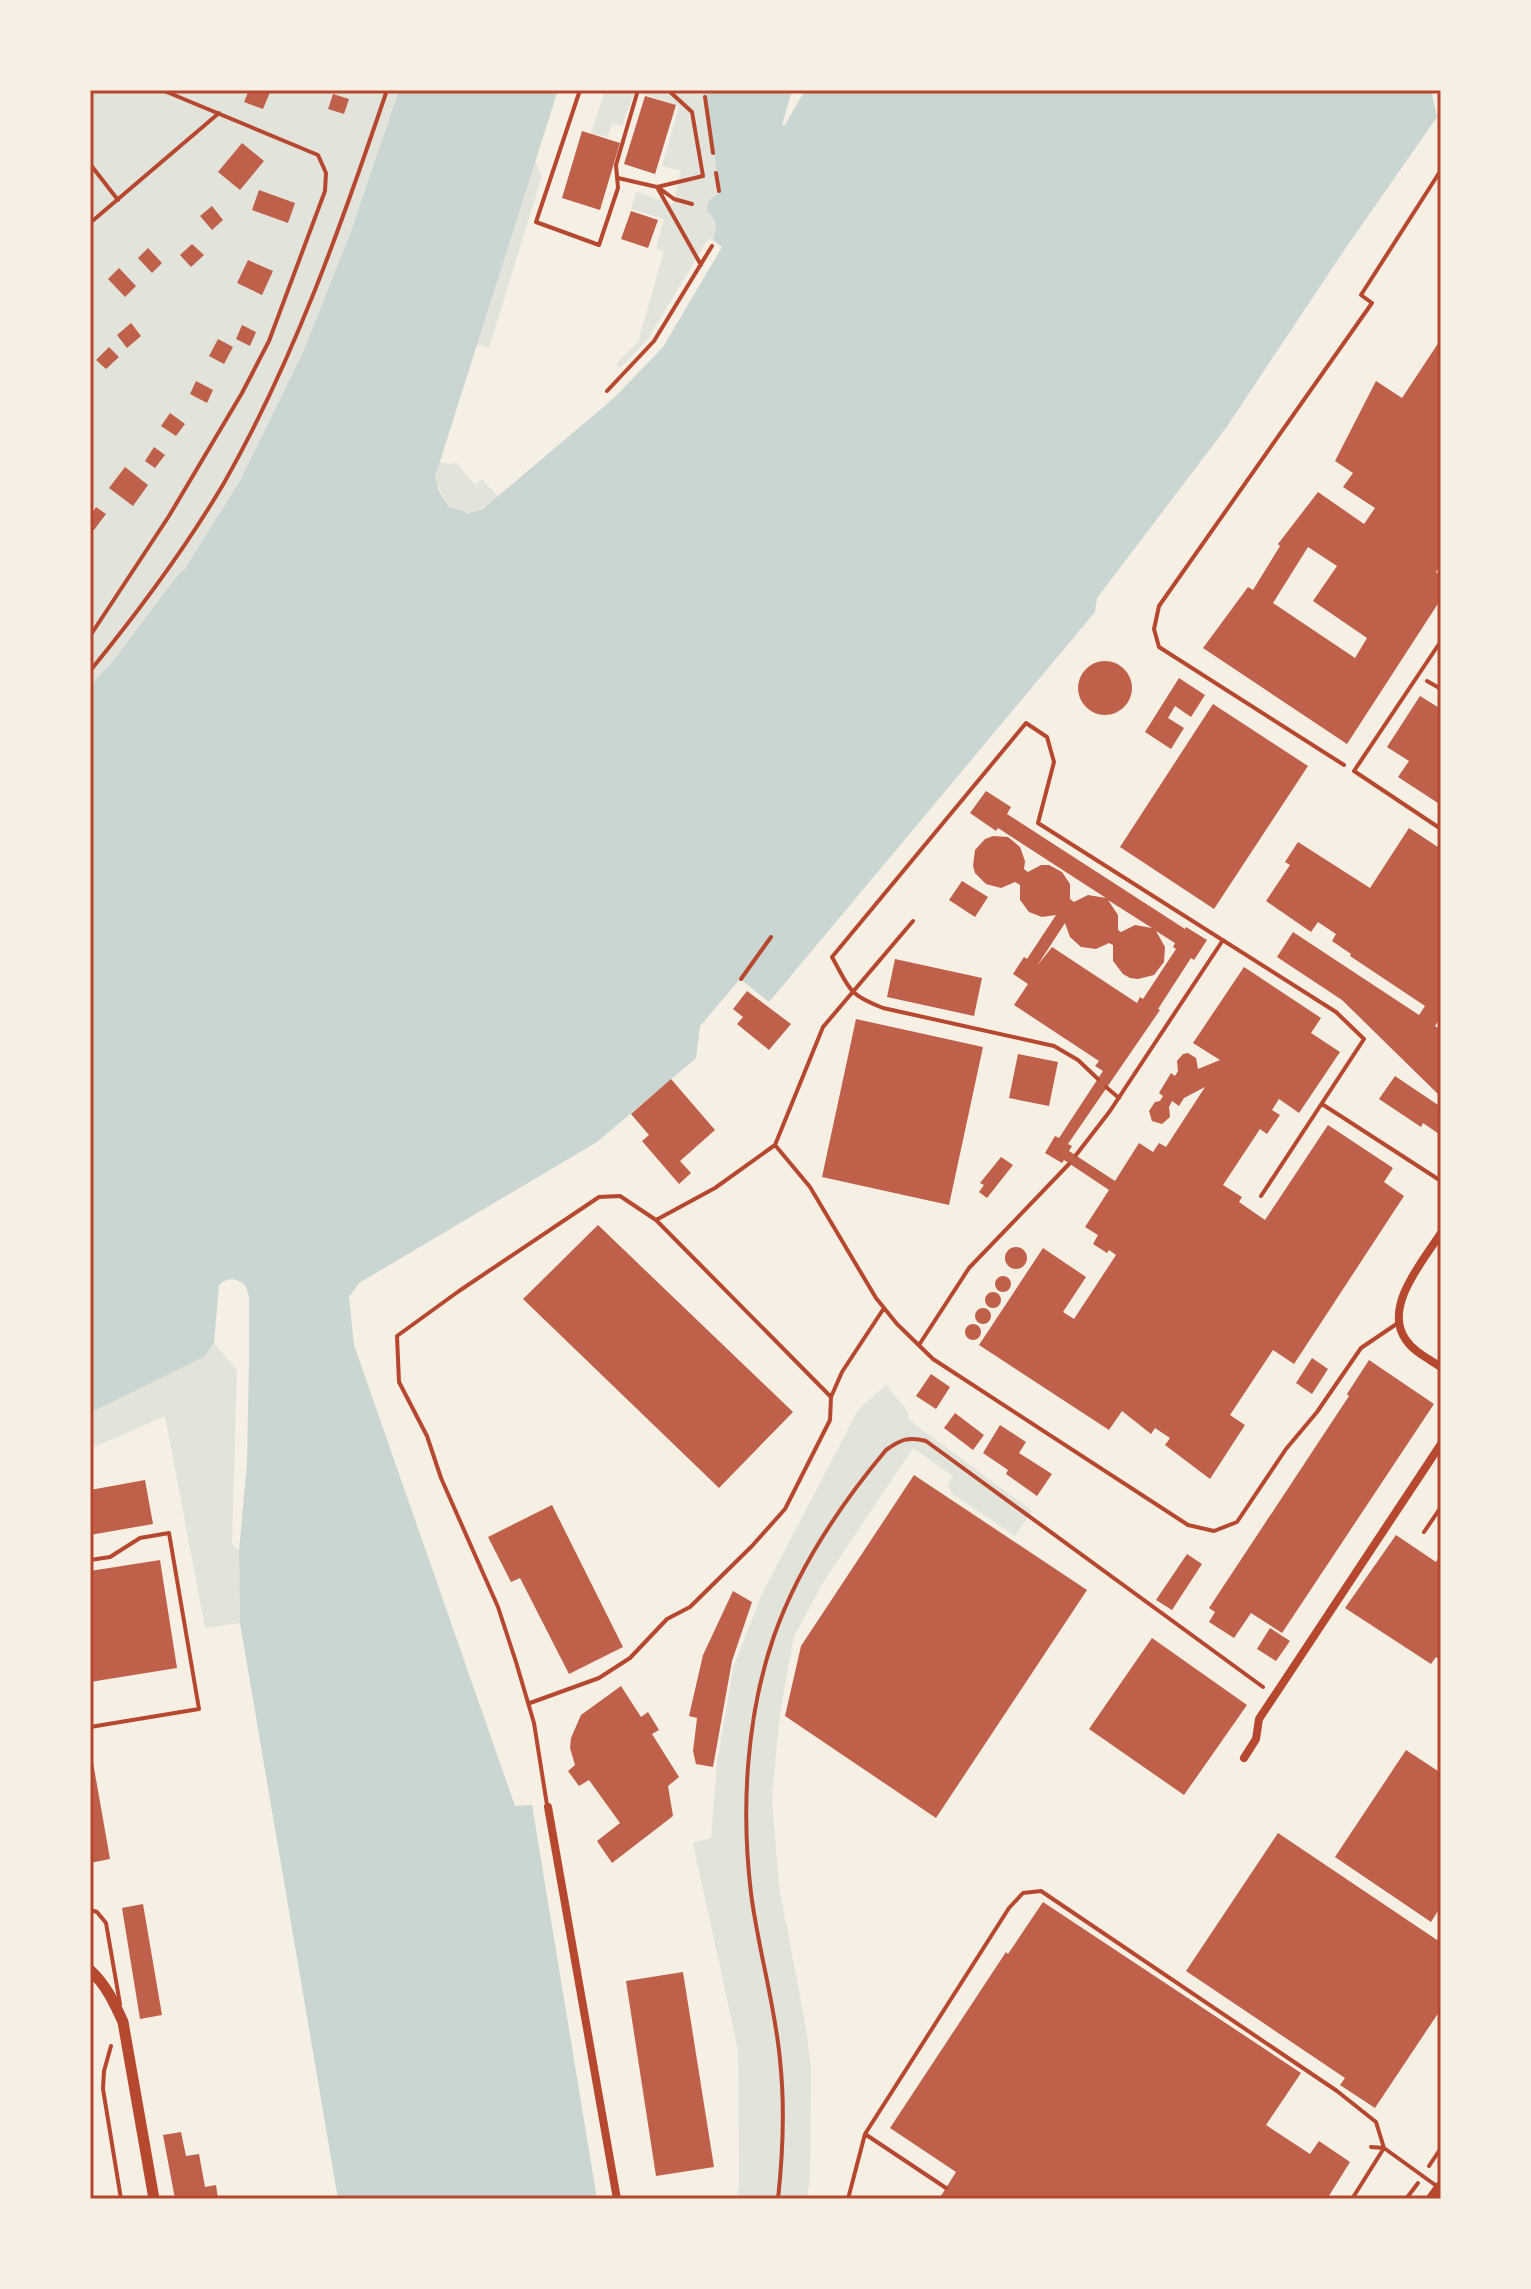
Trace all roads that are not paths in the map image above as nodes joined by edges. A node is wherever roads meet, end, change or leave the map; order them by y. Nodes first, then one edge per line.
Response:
1 (580, 90) edge
2 (638, 90) edge
3 (668, 90) edge
4 (617, 178) junction
5 (657, 187) junction
6 (692, 204) dead end
7 (712, 246) dead end
8 (701, 265) junction
9 (607, 391) dead end
10 (1441, 641) edge
11 (1441, 829) edge
12 (913, 921) dead end
13 (1223, 940) junction
14 (852, 994) junction
15 (1098, 1079) dead end
16 (1106, 1087) dead end
17 (1119, 1098) junction
18 (1322, 1103) junction
19 (775, 1145) junction
20 (1076, 1155) dead end
21 (1069, 1164) dead end
22 (1441, 1181) edge
23 (1261, 1196) dead end
24 (656, 1220) junction
25 (1441, 1233) edge
26 (884, 1308) junction
27 (1400, 1321) junction
28 (919, 1345) junction
29 (1441, 1367) edge
30 (831, 1397) junction
31 (1441, 1444) edge
32 (1441, 1507) edge
33 (1424, 1532) dead end
34 (90, 1560) edge
35 (529, 1703) junction
36 (90, 1727) edge
37 (1244, 1758) dead end
38 (548, 1807) joint
39 (90, 1910) edge
40 (90, 1970) edge
41 (123, 2022) junction
42 (865, 2134) junction
43 (1371, 2147) dead end
44 (1384, 2148) junction
45 (946, 2188) dead end
46 (1441, 2188) edge
47 (154, 2199) edge
48 (617, 2199) edge
49 (848, 2199) edge
50 (1352, 2199) edge
51 (1433, 2199) edge

1 - 4 lane
2 - 4 lane
3 - 5 lane
4 - 5 lane
5 - 6 lane
5 - 8 lane
7 - 8 lane
8 - 9 lane
10 - 11 lane
12 - 14 lane
13 - 14 lane
13 - 17 lane
13 - 18 lane
14 - 15 lane
14 - 19 lane
16 - 17 lane
17 - 20 lane
18 - 22 lane
18 - 23 lane
19 - 24 lane
19 - 26 lane
21 - 28 lane
24 - 30 lane
24 - 35 lane
25 - 27 street
26 - 28 lane
26 - 30 lane
27 - 28 lane
27 - 29 street
30 - 35 lane
31 - 37 street
32 - 33 lane
34 - 36 lane
35 - 38 lane
38 - 48 street
39 - 41 lane
40 - 41 street
41 - 47 street
42 - 44 lane
42 - 45 lane
42 - 49 lane
43 - 44 lane
44 - 46 lane
44 - 50 lane
46 - 51 main road

